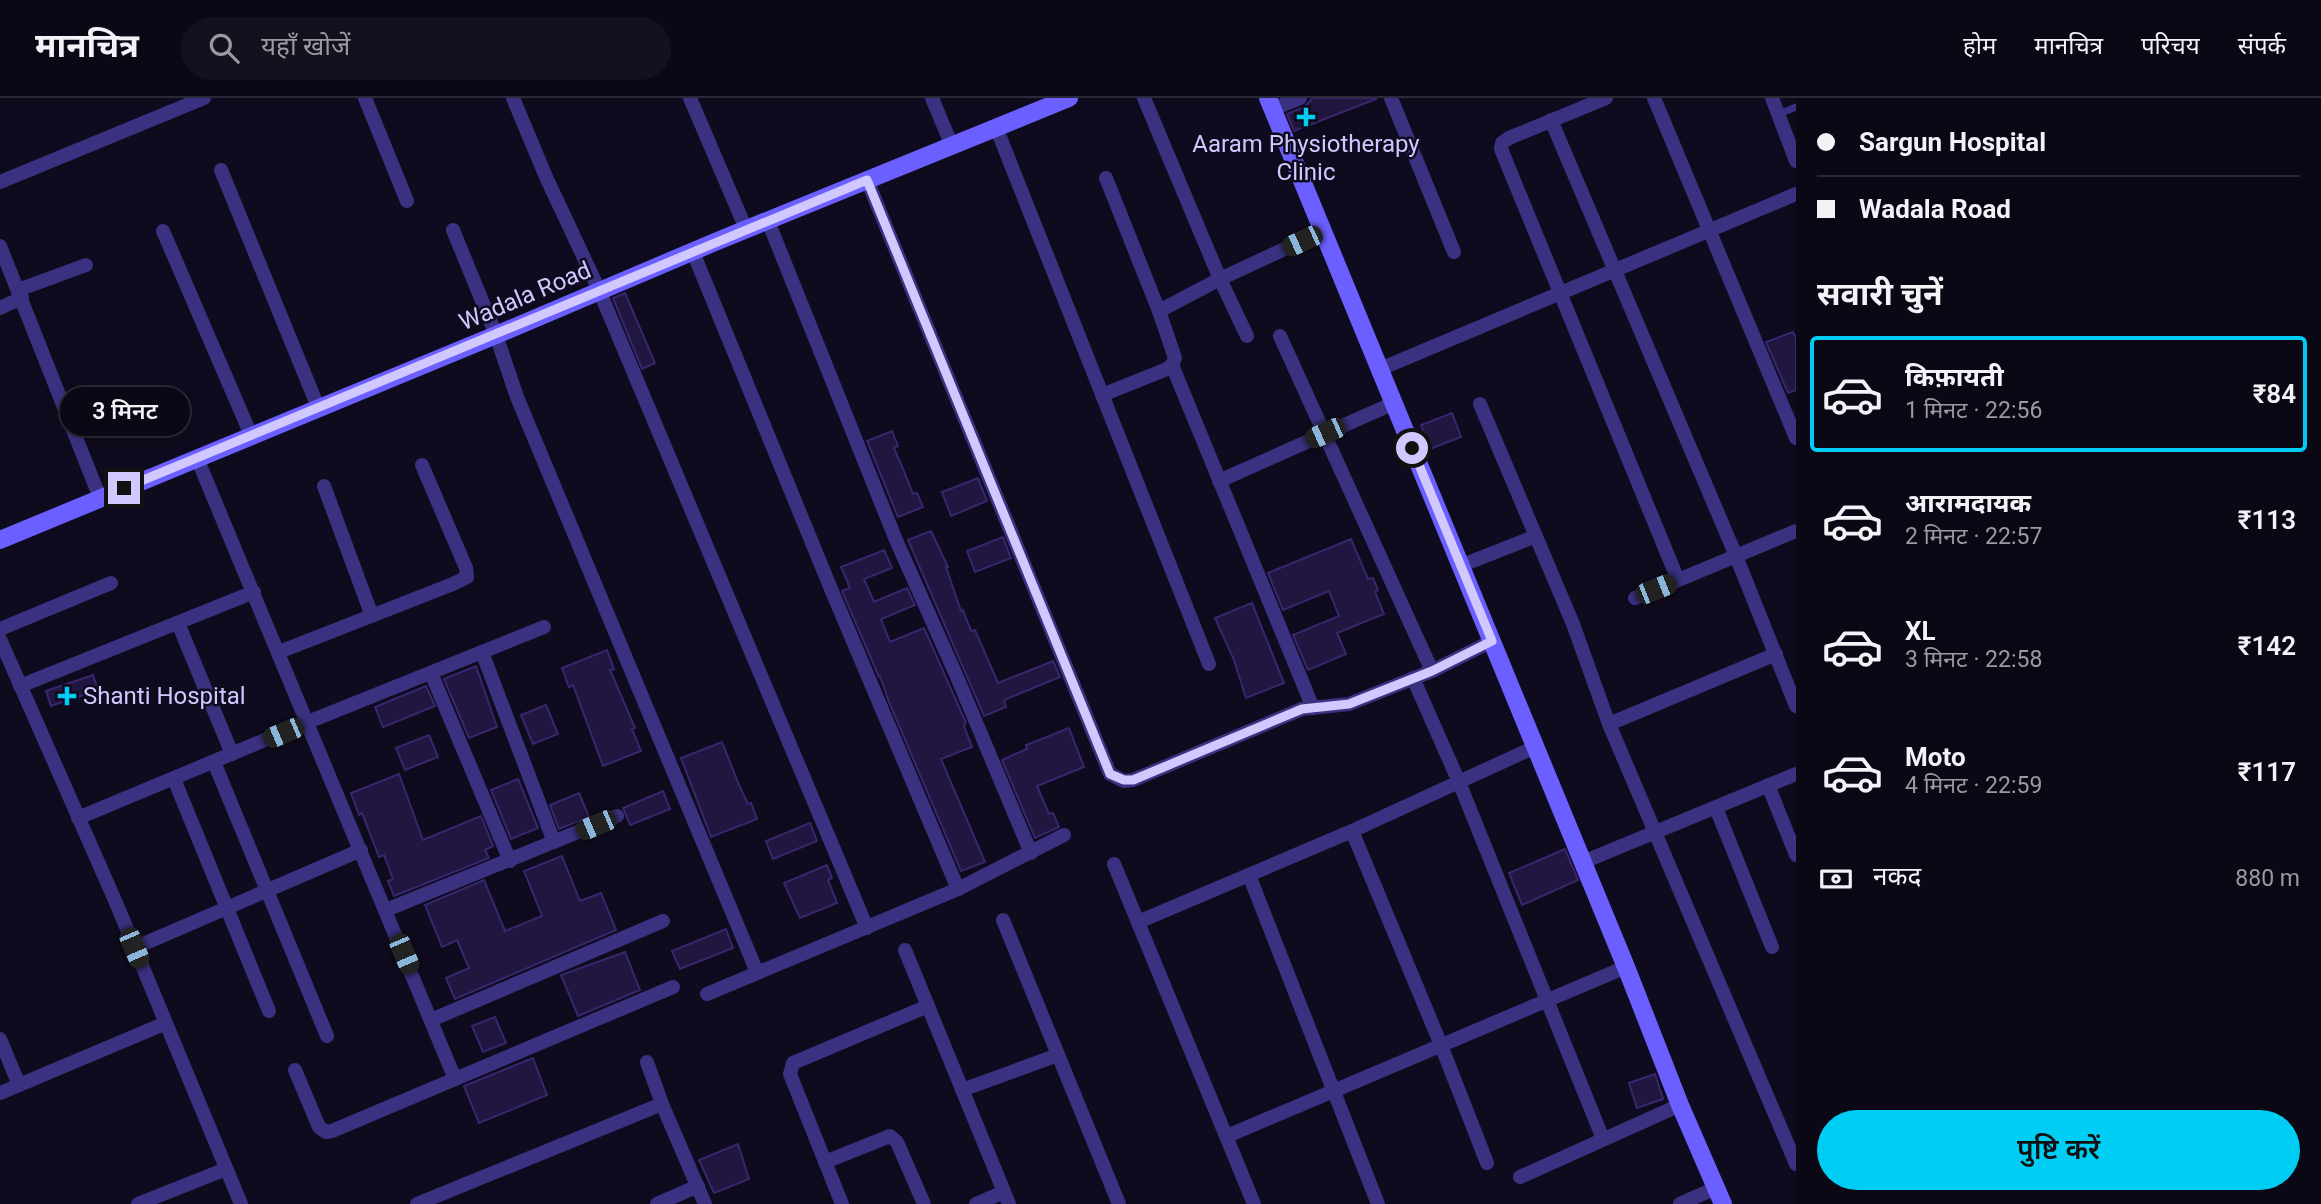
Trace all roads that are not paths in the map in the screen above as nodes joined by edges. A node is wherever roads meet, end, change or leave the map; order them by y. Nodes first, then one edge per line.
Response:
1 (204, 98) edge
2 (365, 98) edge
3 (513, 98) edge
4 (690, 98) edge
5 (932, 98) edge
6 (1144, 98) edge
7 (1300, 98) edge
8 (1391, 98) edge
9 (1606, 98) edge
10 (1654, 98) edge
11 (1772, 98) edge
12 (1059, 100) edge
13 (1270, 104) edge
14 (1796, 107) edge
15 (1778, 114) junction
16 (1551, 120) junction
17 (996, 127) junction
18 (952, 146) junction
19 (1796, 160) edge
20 (221, 170) dead end
21 (1106, 178) dead end
22 (867, 180) junction
23 (0, 182) edge
24 (1796, 194) edge
25 (407, 201) dead end
26 (768, 221) junction
27 (746, 229) junction
28 (453, 230) dead end
29 (1710, 230) junction
30 (163, 231) dead end
31 (1323, 232) junction
32 (0, 246) edge
33 (693, 251) junction
34 (1454, 252) dead end
35 (86, 265) dead end
36 (1615, 270) junction
37 (1220, 279) junction
38 (600, 290) junction
39 (1561, 293) junction
40 (20, 294) junction
41 (0, 308) edge
42 (1159, 311) junction
43 (496, 335) junction
44 (1247, 336) dead end
45 (1280, 336) dead end
46 (1172, 365) junction
47 (1380, 369) junction
48 (1102, 395) junction
49 (1394, 403) junction
50 (1480, 404) dead end
51 (318, 407) junction
52 (1325, 433) junction
53 (251, 436) junction
54 (1796, 438) edge
55 (197, 457) junction
56 (422, 465) dead end
57 (1219, 481) junction
58 (324, 486) dead end
59 (100, 498) junction
60 (1796, 531) edge
61 (1536, 536) junction
62 (0, 540) edge
63 (1736, 556) junction
64 (1460, 566) junction
65 (1678, 580) junction
66 (111, 583) dead end
67 (254, 592) junction
68 (1635, 598) dead end
69 (372, 615) junction
70 (178, 623) junction
71 (544, 627) dead end
72 (0, 629) edge
73 (0, 639) edge
74 (1492, 641) junction
75 (279, 652) junction
76 (482, 652) junction
77 (1776, 654) junction
78 (1209, 664) dead end
79 (1432, 671) junction
80 (431, 673) junction
81 (1412, 678) junction
82 (20, 686) junction
83 (1796, 706) edge
84 (1313, 708) junction
85 (309, 722) junction
86 (1609, 724) junction
87 (1535, 747) junction
88 (232, 754) junction
89 (214, 762) junction
90 (1796, 774) edge
91 (174, 779) junction
92 (1459, 782) junction
93 (1768, 785) junction
94 (1716, 808) junction
95 (617, 816) dead end
96 (78, 818) junction
97 (1352, 831) junction
98 (1656, 832) junction
99 (1064, 835) dead end
100 (555, 842) junction
101 (361, 850) junction
102 (1031, 853) junction
103 (1796, 855) edge
104 (510, 861) junction
105 (1583, 863) junction
106 (1114, 864) dead end
107 (1249, 875) junction
108 (958, 889) junction
109 (266, 891) junction
110 (228, 908) junction
111 (386, 910) junction
112 (1003, 920) dead end
113 (663, 921) dead end
114 (1138, 922) junction
115 (867, 928) junction
116 (1772, 947) dead end
117 (134, 948) junction
118 (905, 950) dead end
119 (1626, 967) junction
120 (758, 972) junction
121 (674, 987) dead end
122 (707, 993) dead end
123 (1548, 1000) junction
124 (928, 1006) junction
125 (269, 1011) dead end
126 (431, 1020) junction
127 (166, 1023) junction
128 (327, 1036) dead end
129 (0, 1039) edge
130 (1441, 1045) junction
131 (1058, 1055) junction
132 (647, 1062) dead end
133 (295, 1070) dead end
134 (455, 1079) junction
135 (19, 1085) junction
136 (962, 1090) junction
137 (1335, 1091) junction
138 (0, 1093) edge
139 (663, 1104) junction
140 (1680, 1105) junction
141 (1227, 1136) junction
142 (1603, 1139) junction
143 (825, 1162) junction
144 (1487, 1163) dead end
145 (1796, 1164) edge
146 (226, 1169) junction
147 (1520, 1177) dead end
148 (698, 1186) junction
149 (1719, 1196) edge
150 (1006, 1198) edge
151 (138, 1204) edge
152 (241, 1204) edge
153 (417, 1204) edge
154 (657, 1204) edge
155 (705, 1204) edge
156 (842, 1204) edge
157 (924, 1204) edge
158 (976, 1204) edge
159 (1118, 1204) edge
160 (1254, 1204) edge
161 (1378, 1204) edge
162 (1680, 1204) edge

1 - 23 street
2 - 25 street
3 - 38 street
4 - 27 street
5 - 18 street
6 - 37 street
7 - 13 street
8 - 34 street
9 - 16 street
10 - 29 street
11 - 15 street
12 - 17 street, Wadala Road
13 - 31 street
14 - 15 lane
15 - 19 street
16 - 36 street
16 - 39 street
17 - 18 street, Wadala Road
17 - 48 street
18 - 22 street, Wadala Road
20 - 51 street
21 - 42 street
22 - 26 street, Wadala Road
22 - 84 street
24 - 29 street
26 - 27 street, Wadala Road
26 - 102 street
27 - 33 street, Wadala Road
28 - 43 street
29 - 36 street
29 - 54 street
30 - 53 street
31 - 37 street
31 - 47 street
32 - 40 street
33 - 38 street, Wadala Road
33 - 108 street
35 - 40 street
36 - 39 street
36 - 63 street
37 - 42 street
37 - 44 street
38 - 43 street, Wadala Road
38 - 115 street
39 - 47 street
39 - 65 street
40 - 41 street
40 - 59 street
42 - 46 street
43 - 51 street, Wadala Road
43 - 120 street
45 - 52 street
46 - 48 street
46 - 57 street
47 - 49 street
48 - 78 street
49 - 52 street
49 - 64 street
50 - 61 street
51 - 53 street, Wadala Road
52 - 57 street
52 - 79 street
53 - 55 street, Wadala Road
55 - 59 street, Wadala Road
55 - 67 street
56 - 69 street
57 - 84 street
58 - 69 street
59 - 62 street, Wadala Road
60 - 63 street
61 - 64 street
61 - 86 street
63 - 65 street
63 - 77 street
64 - 74 street
65 - 68 street
66 - 72 street
67 - 70 street
67 - 75 street
69 - 75 street
70 - 82 street
70 - 88 street
71 - 76 street
73 - 82 street
74 - 79 street
74 - 87 street
75 - 85 street
76 - 80 street
76 - 100 street
77 - 83 street
77 - 86 street
79 - 81 street
80 - 85 street
80 - 104 street
81 - 84 street
81 - 92 street
82 - 96 street
85 - 88 street
85 - 101 street
86 - 98 street
87 - 92 street
87 - 105 street
88 - 89 street
89 - 91 street
89 - 109 street
90 - 93 street
91 - 96 street
91 - 110 street
92 - 97 street
92 - 123 street
93 - 94 street
93 - 103 street
94 - 98 street
94 - 116 street
95 - 100 street
96 - 117 street
97 - 107 street
97 - 130 street
98 - 105 street
98 - 145 street
99 - 102 street
100 - 104 street
101 - 109 street
101 - 111 street
102 - 108 street
104 - 111 street
105 - 119 street
106 - 114 street
107 - 114 street
107 - 137 street
108 - 115 street
109 - 110 street
109 - 128 street
110 - 117 street
110 - 125 street
111 - 126 street
112 - 131 street
113 - 126 street
114 - 141 street
115 - 120 street
117 - 127 street
118 - 124 street
119 - 123 street
119 - 140 street
120 - 122 street
121 - 134 street
123 - 130 street
123 - 142 street
124 - 136 street
124 - 143 street
126 - 134 street
127 - 135 street
127 - 146 street
129 - 135 street
130 - 137 street
130 - 144 street
131 - 136 street
131 - 159 street
132 - 139 street
133 - 134 street
135 - 138 street
136 - 150 street
137 - 141 street
137 - 161 street
139 - 148 street
139 - 153 street
140 - 142 street
140 - 149 street
141 - 160 street
142 - 147 street
143 - 156 street
143 - 157 street
146 - 151 street
146 - 152 street
148 - 154 street
148 - 155 street
149 - 162 street
150 - 158 street

